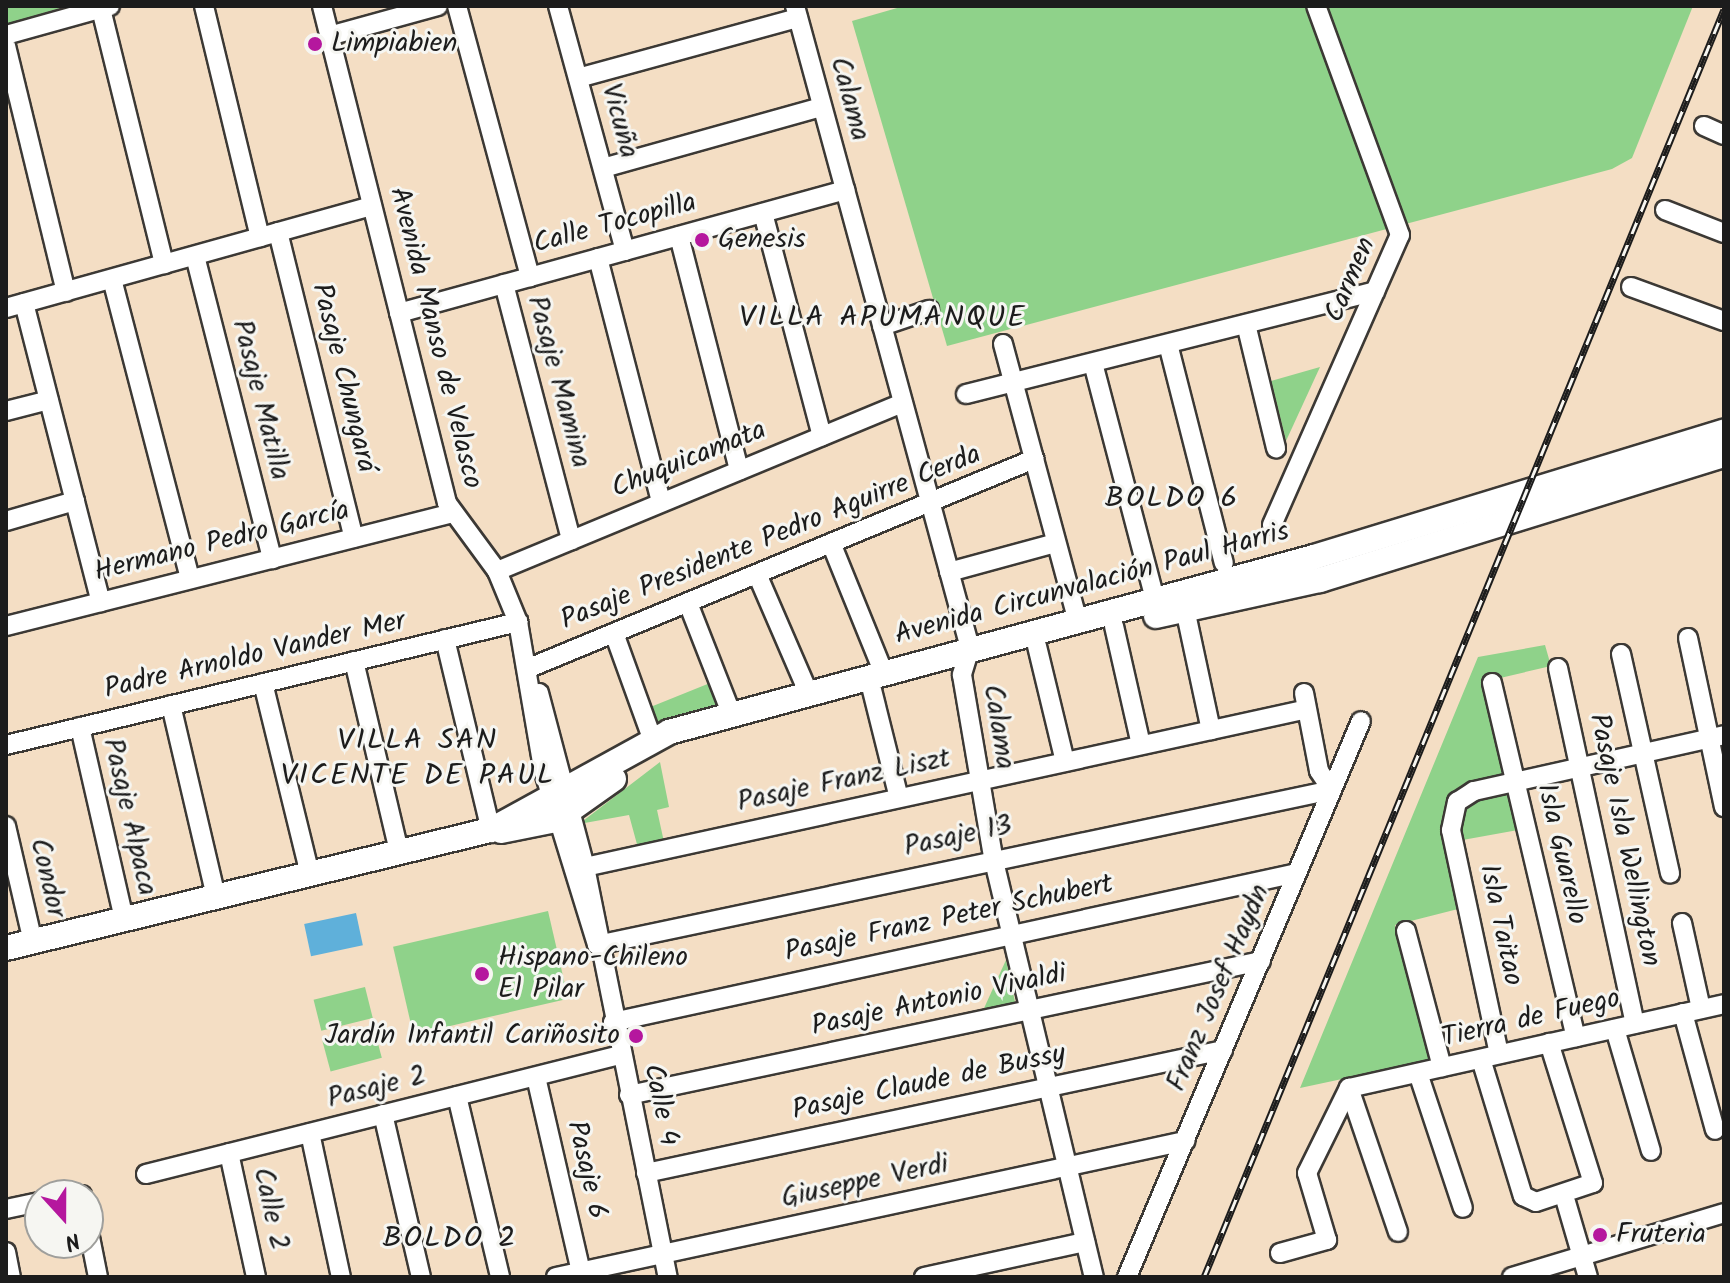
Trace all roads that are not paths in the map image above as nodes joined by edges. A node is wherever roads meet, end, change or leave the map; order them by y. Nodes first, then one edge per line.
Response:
1 (204, 6) edge
2 (322, 6) edge
3 (438, 6) edge
4 (457, 6) edge
5 (558, 6) edge
6 (1316, 6) edge
7 (106, 7) edge
8 (797, 12) edge
9 (6, 35) edge
10 (329, 36) junction
11 (6, 46) edge
12 (578, 78) junction
13 (822, 107) junction
14 (1704, 126) dead end
15 (1724, 135) edge
16 (603, 168) junction
17 (845, 190) junction
18 (372, 206) junction
19 (1665, 210) dead end
20 (763, 213) junction
21 (1724, 233) edge
22 (269, 235) junction
23 (679, 236) junction
24 (625, 251) junction
25 (195, 256) junction
26 (598, 258) junction
27 (164, 264) junction
28 (530, 277) junction
29 (112, 279) junction
30 (504, 284) junction
31 (1631, 287) dead end
32 (1375, 291) junction
33 (66, 292) junction
34 (15, 306) edge
35 (929, 310) dead end
36 (399, 313) junction
37 (1724, 321) edge
38 (1246, 324) junction
39 (882, 326) junction
40 (1003, 344) dead end
41 (1168, 344) junction
42 (1093, 363) junction
43 (1014, 382) junction
44 (966, 394) dead end
45 (49, 400) junction
46 (903, 403) junction
47 (6, 411) edge
48 (1724, 432) edge
49 (822, 436) junction
50 (1276, 448) dead end
51 (1724, 455) edge
52 (1034, 459) junction
53 (739, 470) junction
54 (75, 501) junction
55 (661, 502) junction
56 (930, 502) junction
57 (453, 513) junction
58 (6, 521) edge
59 (1272, 525) dead end
60 (354, 538) junction
61 (571, 540) junction
62 (831, 543) junction
63 (1056, 543) junction
64 (272, 559) junction
65 (1224, 563) dead end
66 (497, 571) junction
67 (949, 572) junction
68 (757, 574) junction
69 (190, 579) junction
70 (1155, 599) junction
71 (101, 602) junction
72 (688, 603) junction
73 (1185, 609) junction
74 (1077, 619) junction
75 (518, 622) junction
76 (6, 626) edge
77 (1114, 626) junction
78 (614, 633) junction
79 (1688, 638) dead end
80 (445, 639) junction
81 (1037, 646) junction
82 (1621, 654) dead end
83 (965, 657) junction
84 (354, 661) junction
85 (529, 668) junction
86 (1558, 668) dead end
87 (877, 680) junction
88 (263, 683) junction
89 (1492, 683) dead end
90 (808, 692) junction
91 (171, 705) junction
92 (731, 713) junction
93 (1361, 721) dead end
94 (80, 727) junction
95 (1211, 730) junction
96 (1717, 736) edge
97 (652, 738) junction
98 (6, 745) edge
99 (1141, 745) junction
100 (1643, 753) junction
101 (1065, 762) junction
102 (1580, 767) junction
103 (978, 781) junction
104 (1515, 782) junction
105 (1332, 790) junction
106 (899, 798) junction
107 (562, 805) junction
108 (1724, 807) edge
109 (6, 826) edge
110 (491, 830) junction
111 (399, 852) junction
112 (993, 857) junction
113 (585, 867) junction
114 (1297, 873) junction
115 (310, 874) junction
116 (1670, 874) dead end
117 (216, 897) junction
118 (124, 919) junction
119 (1682, 923) dead end
120 (1406, 931) dead end
121 (1010, 935) junction
122 (33, 942) junction
123 (597, 945) junction
124 (6, 948) edge
125 (1261, 961) junction
126 (1724, 1004) edge
127 (1028, 1011) junction
128 (1692, 1011) junction
129 (613, 1022) junction
130 (1635, 1024) junction
131 (1615, 1029) junction
132 (1576, 1037) junction
133 (1549, 1043) junction
134 (1223, 1050) junction
135 (620, 1055) junction
136 (1490, 1056) junction
137 (1442, 1067) junction
138 (1418, 1073) junction
139 (536, 1077) junction
140 (1046, 1086) junction
141 (1349, 1088) junction
142 (629, 1095) junction
143 (457, 1096) junction
144 (383, 1114) junction
145 (1715, 1130) dead end
146 (310, 1133) junction
147 (1185, 1141) junction
148 (1651, 1151) dead end
149 (229, 1153) junction
150 (1066, 1167) junction
151 (646, 1173) junction
152 (146, 1174) dead end
153 (1566, 1202) dead end
154 (1463, 1208) dead end
155 (1724, 1213) edge
156 (1398, 1232) dead end
157 (1085, 1242) junction
158 (6, 1252) edge
159 (1280, 1253) dead end
160 (663, 1254) junction
161 (1582, 1256) junction
162 (581, 1274) edge
163 (11, 1277) edge
164 (256, 1277) edge
165 (341, 1277) edge
166 (421, 1277) edge
167 (500, 1277) edge
168 (556, 1277) edge
169 (668, 1277) edge
170 (924, 1277) edge
171 (1094, 1277) edge
172 (1127, 1277) edge
173 (1512, 1277) edge
174 (1588, 1277) edge

1 - 22 street, Pasaje Chungará
2 - 10 street, Avenida Manso de Velasco
3 - 10 street
4 - 28 street
5 - 12 street, Vicuña
6 - 32 street, Carmen
7 - 9 street
7 - 27 street
8 - 12 street
8 - 13 street, Calama
10 - 18 street, Avenida Manso de Velasco
11 - 33 street
12 - 16 street, Vicuña
13 - 16 street
13 - 17 street, Calama
14 - 15 street
16 - 24 street, Vicuña
17 - 20 street, Calle Tocopilla
17 - 39 street, Calama
18 - 22 street
18 - 36 street, Avenida Manso de Velasco
19 - 21 street
20 - 23 street, Calle Tocopilla
20 - 49 street
22 - 25 street
22 - 60 street, Pasaje Chungará
23 - 24 street, Calle Tocopilla
23 - 53 street
24 - 26 street, Calle Tocopilla
25 - 27 street
25 - 64 street, Pasaje Matilla
26 - 28 street, Calle Tocopilla
26 - 55 street
27 - 29 street
28 - 30 street, Calle Tocopilla
29 - 33 street
29 - 69 street
30 - 36 street, Calle Tocopilla
30 - 61 street, Pasaje Mamina
31 - 37 street
32 - 38 street
32 - 59 street, Carmen
33 - 34 street
34 - 45 street
35 - 39 street
36 - 57 street, Avenida Manso de Velasco
38 - 41 street
38 - 50 street
39 - 46 street, Calama
40 - 43 street
41 - 42 street
41 - 65 street
42 - 43 street
42 - 70 street
43 - 44 street
43 - 52 street
45 - 47 street
45 - 54 street
46 - 49 street, Chuquicamata
46 - 56 street, Calama
48 - 70 main road, Avenida Circunvalación Paul Harris
49 - 53 street, Chuquicamata
51 - 73 main road, Avenida Circunvalación Paul Harris
52 - 56 street, Pasaje Presidente Pedro Aguirre Cerda
52 - 63 street
53 - 55 street, Chuquicamata
54 - 58 street
54 - 71 street
55 - 61 street, Chuquicamata
56 - 62 street, Pasaje Presidente Pedro Aguirre Cerda
56 - 67 street, Calama
57 - 60 street, Hermano Pedro García
57 - 66 street, Avenida Manso de Velasco
60 - 64 street, Hermano Pedro García
61 - 66 street, Chuquicamata
62 - 68 street, Pasaje Presidente Pedro Aguirre Cerda
62 - 87 street
63 - 67 street
63 - 74 street
64 - 69 street, Hermano Pedro García
66 - 75 street, Avenida Manso de Velasco
67 - 83 street, Calama
68 - 72 street, Pasaje Presidente Pedro Aguirre Cerda
68 - 90 street
69 - 71 street, Hermano Pedro García
70 - 74 main road, Avenida Circunvalación Paul Harris
71 - 76 street, Hermano Pedro García
72 - 78 street, Pasaje Presidente Pedro Aguirre Cerda
72 - 92 street
73 - 77 main road, Avenida Circunvalación Paul Harris
73 - 95 street
74 - 83 main road, Avenida Circunvalación Paul Harris
75 - 80 street, Padre Arnoldo Vander Mer
75 - 85 street, Avenida Manso de Velasco
77 - 81 main road, Avenida Circunvalación Paul Harris
77 - 99 street
78 - 85 street, Pasaje Presidente Pedro Aguirre Cerda
78 - 97 street
79 - 96 street
80 - 84 street, Padre Arnoldo Vander Mer
80 - 110 street
81 - 83 main road, Avenida Circunvalación Paul Harris
81 - 101 street
82 - 100 street
83 - 87 main road, Avenida Circunvalación Paul Harris
83 - 103 street, Calama
84 - 88 street, Padre Arnoldo Vander Mer
84 - 111 street
85 - 107 street, Avenida Manso de Velasco
86 - 102 street, Pasaje Isla Wellington
87 - 90 main road, Avenida Circunvalación Paul Harris
87 - 106 street
87 - 107 main road, Avenida Circunvalación Paul Harris
88 - 91 street, Padre Arnoldo Vander Mer
88 - 115 street
89 - 104 street, Isla Guarello
90 - 92 main road, Avenida Circunvalación Paul Harris
91 - 94 street, Padre Arnoldo Vander Mer
91 - 117 street
92 - 97 main road, Avenida Circunvalación Paul Harris
93 - 105 street, Franz Josef Haydn
94 - 98 street, Padre Arnoldo Vander Mer
94 - 118 street, Pasaje Alpaca
95 - 99 street, Pasaje Franz Liszt
95 - 105 street, Pasaje Franz Liszt
96 - 100 street
96 - 108 street
97 - 107 main road, Avenida Circunvalación Paul Harris
99 - 101 street, Pasaje Franz Liszt
100 - 102 street
100 - 116 street
101 - 103 street, Pasaje Franz Liszt
102 - 104 street
102 - 130 street, Pasaje Isla Wellington
103 - 106 street, Pasaje Franz Liszt
103 - 112 street, Calama
104 - 132 street, Isla Guarello
104 - 136 street, Isla Taitao
105 - 112 street, Pasaje 13
105 - 114 street, Franz Josef Haydn
106 - 113 street, Pasaje Franz Liszt
107 - 110 main road, Avenida Circunvalación Paul Harris
107 - 113 street, Calle 4
107 - 123 street, Calle 4
109 - 122 street, Condor
110 - 111 main road, Avenida Circunvalación Paul Harris
111 - 115 main road, Avenida Circunvalación Paul Harris
112 - 121 street, Calama
112 - 123 street, Pasaje 13
113 - 123 street, Calle 4
114 - 121 street, Pasaje Franz Peter Schubert
114 - 125 street, Franz Josef Haydn
115 - 117 main road, Avenida Circunvalación Paul Harris
117 - 118 main road, Avenida Circunvalación Paul Harris
118 - 122 main road, Avenida Circunvalación Paul Harris
119 - 128 street
120 - 137 street
121 - 127 street, Calama
121 - 129 street, Pasaje Franz Peter Schubert
122 - 124 main road, Avenida Circunvalación Paul Harris
123 - 129 street, Calle 4
125 - 127 street, Pasaje Antonio Vivaldi
125 - 134 street, Franz Josef Haydn
126 - 128 street, Tierra de Fuego
127 - 140 street, Calama
127 - 142 street, Pasaje Antonio Vivaldi
128 - 130 street, Tierra de Fuego
128 - 145 street
129 - 135 street, Calle 4
130 - 131 street, Tierra de Fuego
131 - 132 street, Tierra de Fuego
131 - 148 street
132 - 133 street, Tierra de Fuego
133 - 136 street, Tierra de Fuego
133 - 136 street, Isla Taitao
134 - 140 street, Pasaje Claude de Bussy
134 - 147 street, Franz Josef Haydn
135 - 139 street, Pasaje 2
135 - 142 street, Calle 4
136 - 137 street, Tierra de Fuego
137 - 138 street, Tierra de Fuego
138 - 141 street, Tierra de Fuego
138 - 154 street
139 - 143 street, Pasaje 2
139 - 162 street, Pasaje 6
140 - 150 street, Calama
140 - 151 street, Pasaje Claude de Bussy
141 - 156 street
141 - 159 street
142 - 151 street, Calle 4
143 - 144 street, Pasaje 2
143 - 167 street
144 - 146 street, Pasaje 2
144 - 166 street
146 - 149 street, Pasaje 2
146 - 165 street
147 - 150 street, Giuseppe Verdi
147 - 172 street, Franz Josef Haydn
149 - 152 street, Pasaje 2
149 - 164 street, Calle 2
150 - 157 street, Calama
150 - 160 street, Giuseppe Verdi
151 - 160 street, Calle 4
153 - 161 street
155 - 161 street
157 - 170 street
157 - 171 street, Calama
158 - 163 street
160 - 162 street, Giuseppe Verdi
160 - 169 street, Calle 4
161 - 173 street
161 - 174 street
162 - 168 street, Giuseppe Verdi

